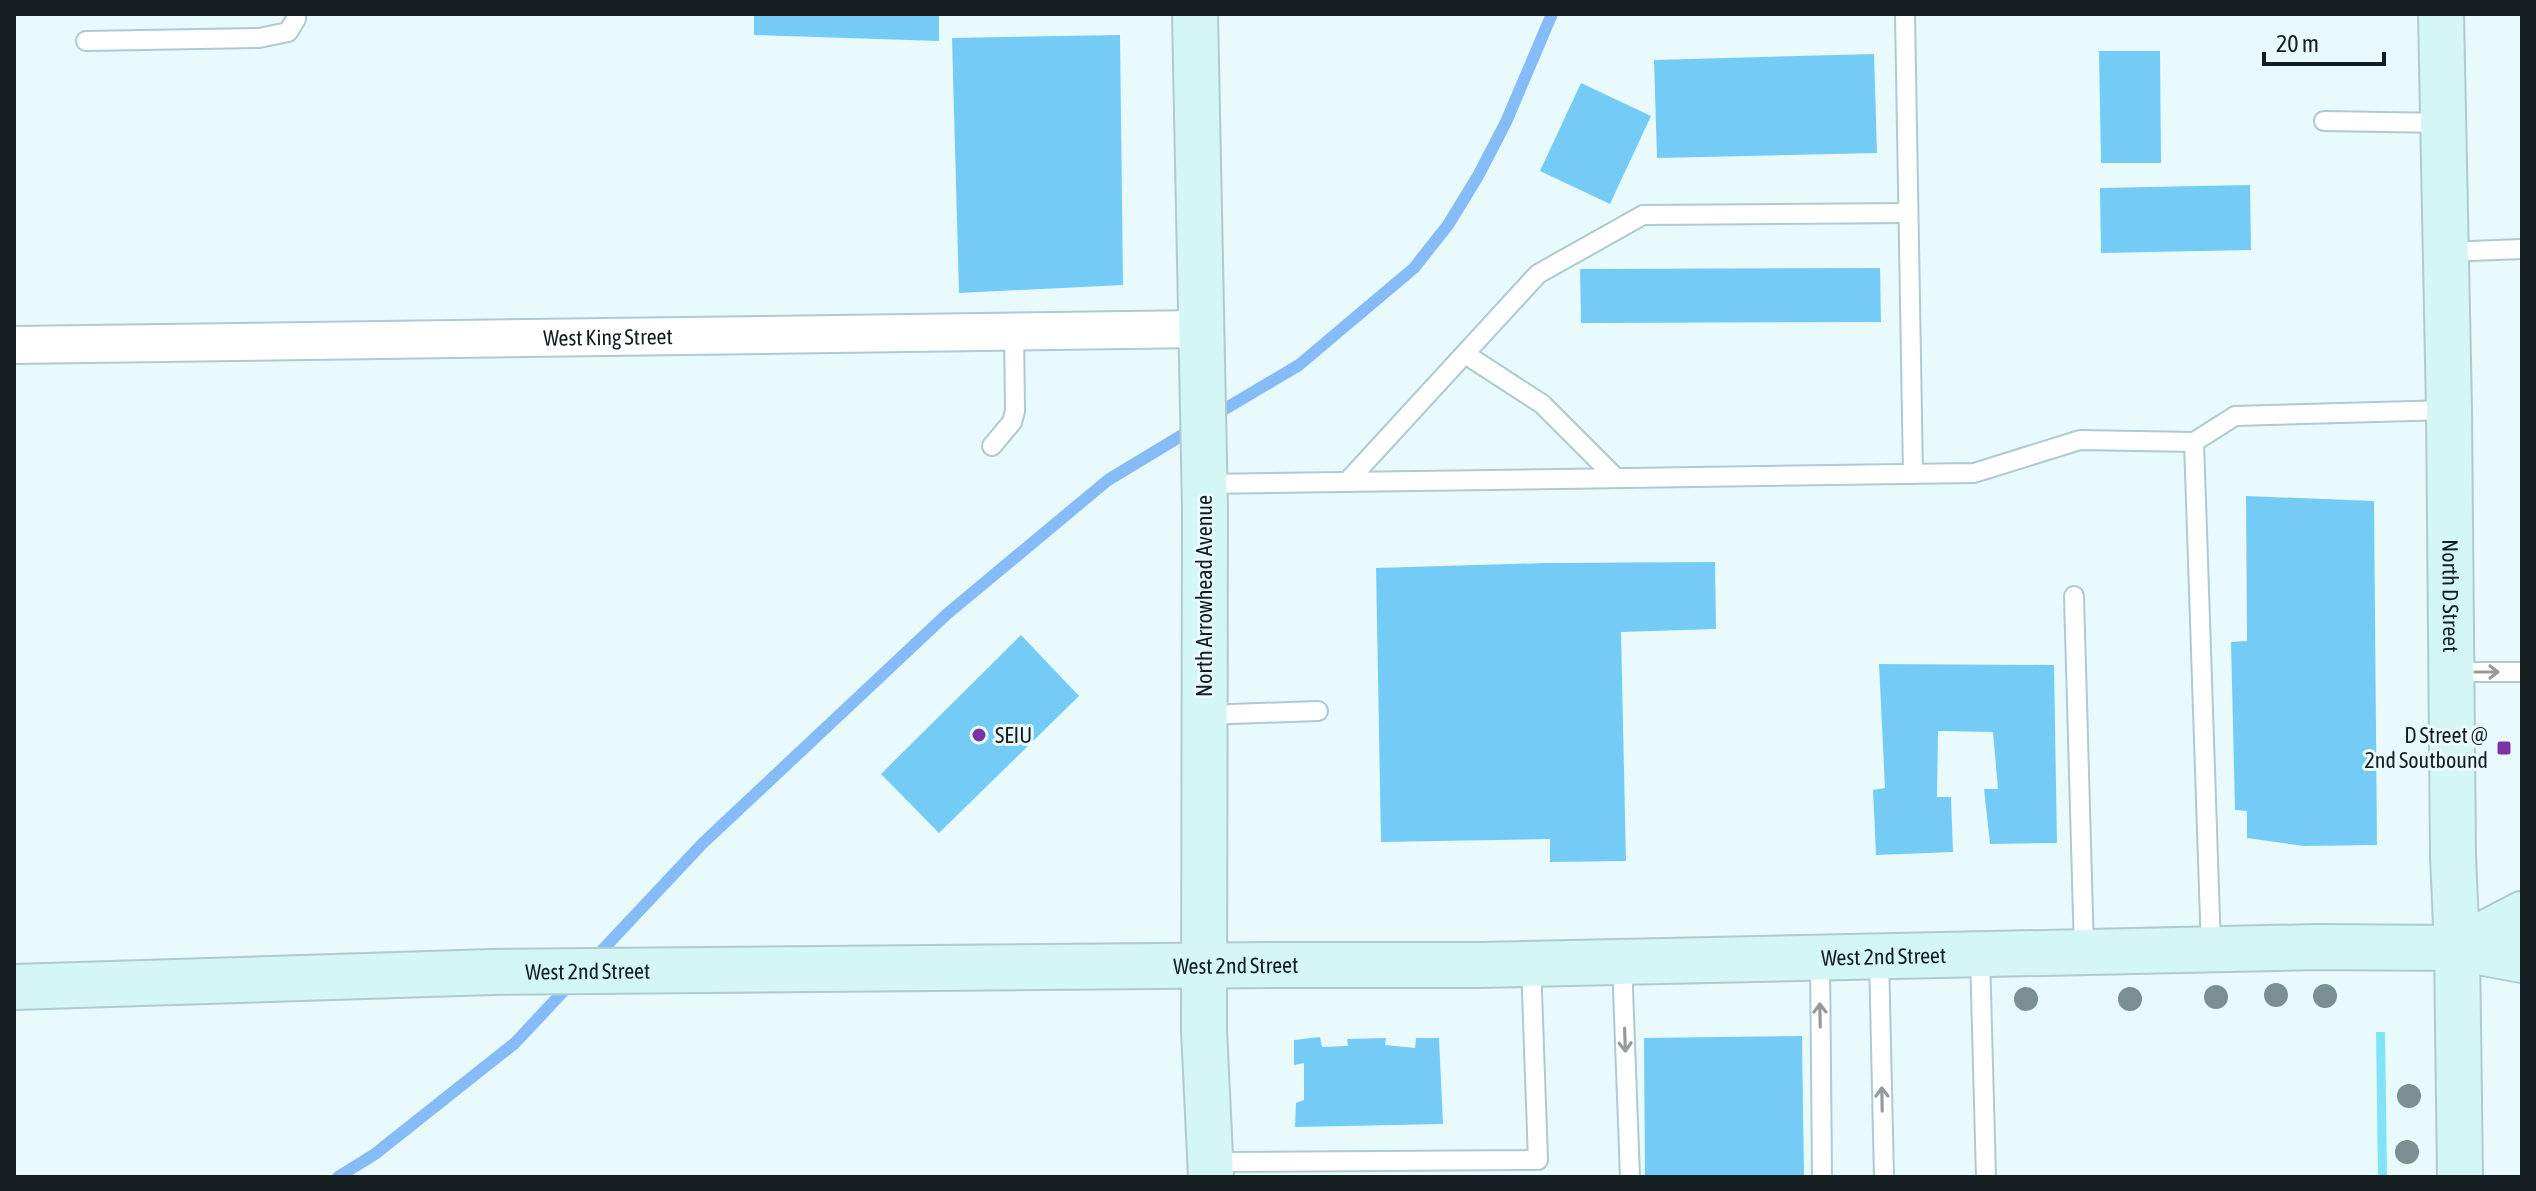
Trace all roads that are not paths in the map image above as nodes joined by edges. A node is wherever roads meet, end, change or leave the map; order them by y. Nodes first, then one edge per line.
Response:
1 (296, 14) edge
2 (1195, 14) edge
3 (1905, 14) edge
4 (2441, 14) edge
5 (86, 41) dead end
6 (2324, 121) dead end
7 (2443, 123) junction
8 (1908, 213) junction
9 (2522, 249) edge
10 (2446, 252) junction
11 (1201, 329) junction
12 (1014, 332) junction
13 (14, 345) edge
14 (1465, 354) junction
15 (2449, 410) junction
16 (2194, 442) junction
17 (992, 446) dead end
18 (1913, 474) junction
19 (1616, 478) junction
20 (1347, 482) junction
21 (1204, 496) junction
22 (2074, 596) dead end
23 (2452, 672) junction
24 (2522, 672) edge
25 (1318, 711) dead end
26 (1204, 715) junction
27 (2522, 914) edge
28 (2457, 948) junction
29 (2211, 949) junction
30 (2084, 951) junction
31 (1980, 955) junction
32 (1879, 956) junction
33 (1820, 958) junction
34 (2522, 960) edge
35 (1622, 962) junction
36 (1531, 964) junction
37 (1204, 967) junction
38 (14, 987) edge
39 (1211, 1170) edge
40 (1630, 1177) edge
41 (1822, 1177) edge
42 (1884, 1177) edge
43 (1986, 1177) edge
44 (2460, 1177) edge

1 - 5 lane
2 - 11 main road, North Arrowhead Avenue
3 - 8 lane
4 - 7 main road, North D Street
6 - 7 lane
7 - 10 main road, North D Street
8 - 14 lane
8 - 18 lane
9 - 10 lane
10 - 15 main road, North D Street
11 - 12 street, West King Street
11 - 21 main road, North Arrowhead Avenue
12 - 13 street, West King Street
12 - 17 lane
14 - 19 lane
14 - 20 lane
15 - 16 lane
15 - 23 main road, North D Street
16 - 18 lane
16 - 29 lane
18 - 19 lane
19 - 20 lane
20 - 21 lane
21 - 26 main road, North Arrowhead Avenue
22 - 30 lane
23 -> 24 lane
23 - 28 main road, North D Street
25 - 26 lane
26 - 37 main road, North Arrowhead Avenue
27 - 28 main road, West 2nd Street
28 - 29 main road, West 2nd Street
28 - 34 main road, West 2nd Street
28 - 44 main road, North D Street
29 - 30 main road, West 2nd Street
30 - 31 main road, West 2nd Street
31 - 32 main road, West 2nd Street
31 - 43 lane
32 - 33 main road, West 2nd Street
42 -> 32 lane
33 - 35 main road, West 2nd Street
41 -> 33 lane
35 - 36 main road, West 2nd Street
35 -> 40 lane
36 - 37 main road, West 2nd Street
36 - 39 lane
37 - 38 main road, West 2nd Street
37 - 39 main road, North Arrowhead Avenue

